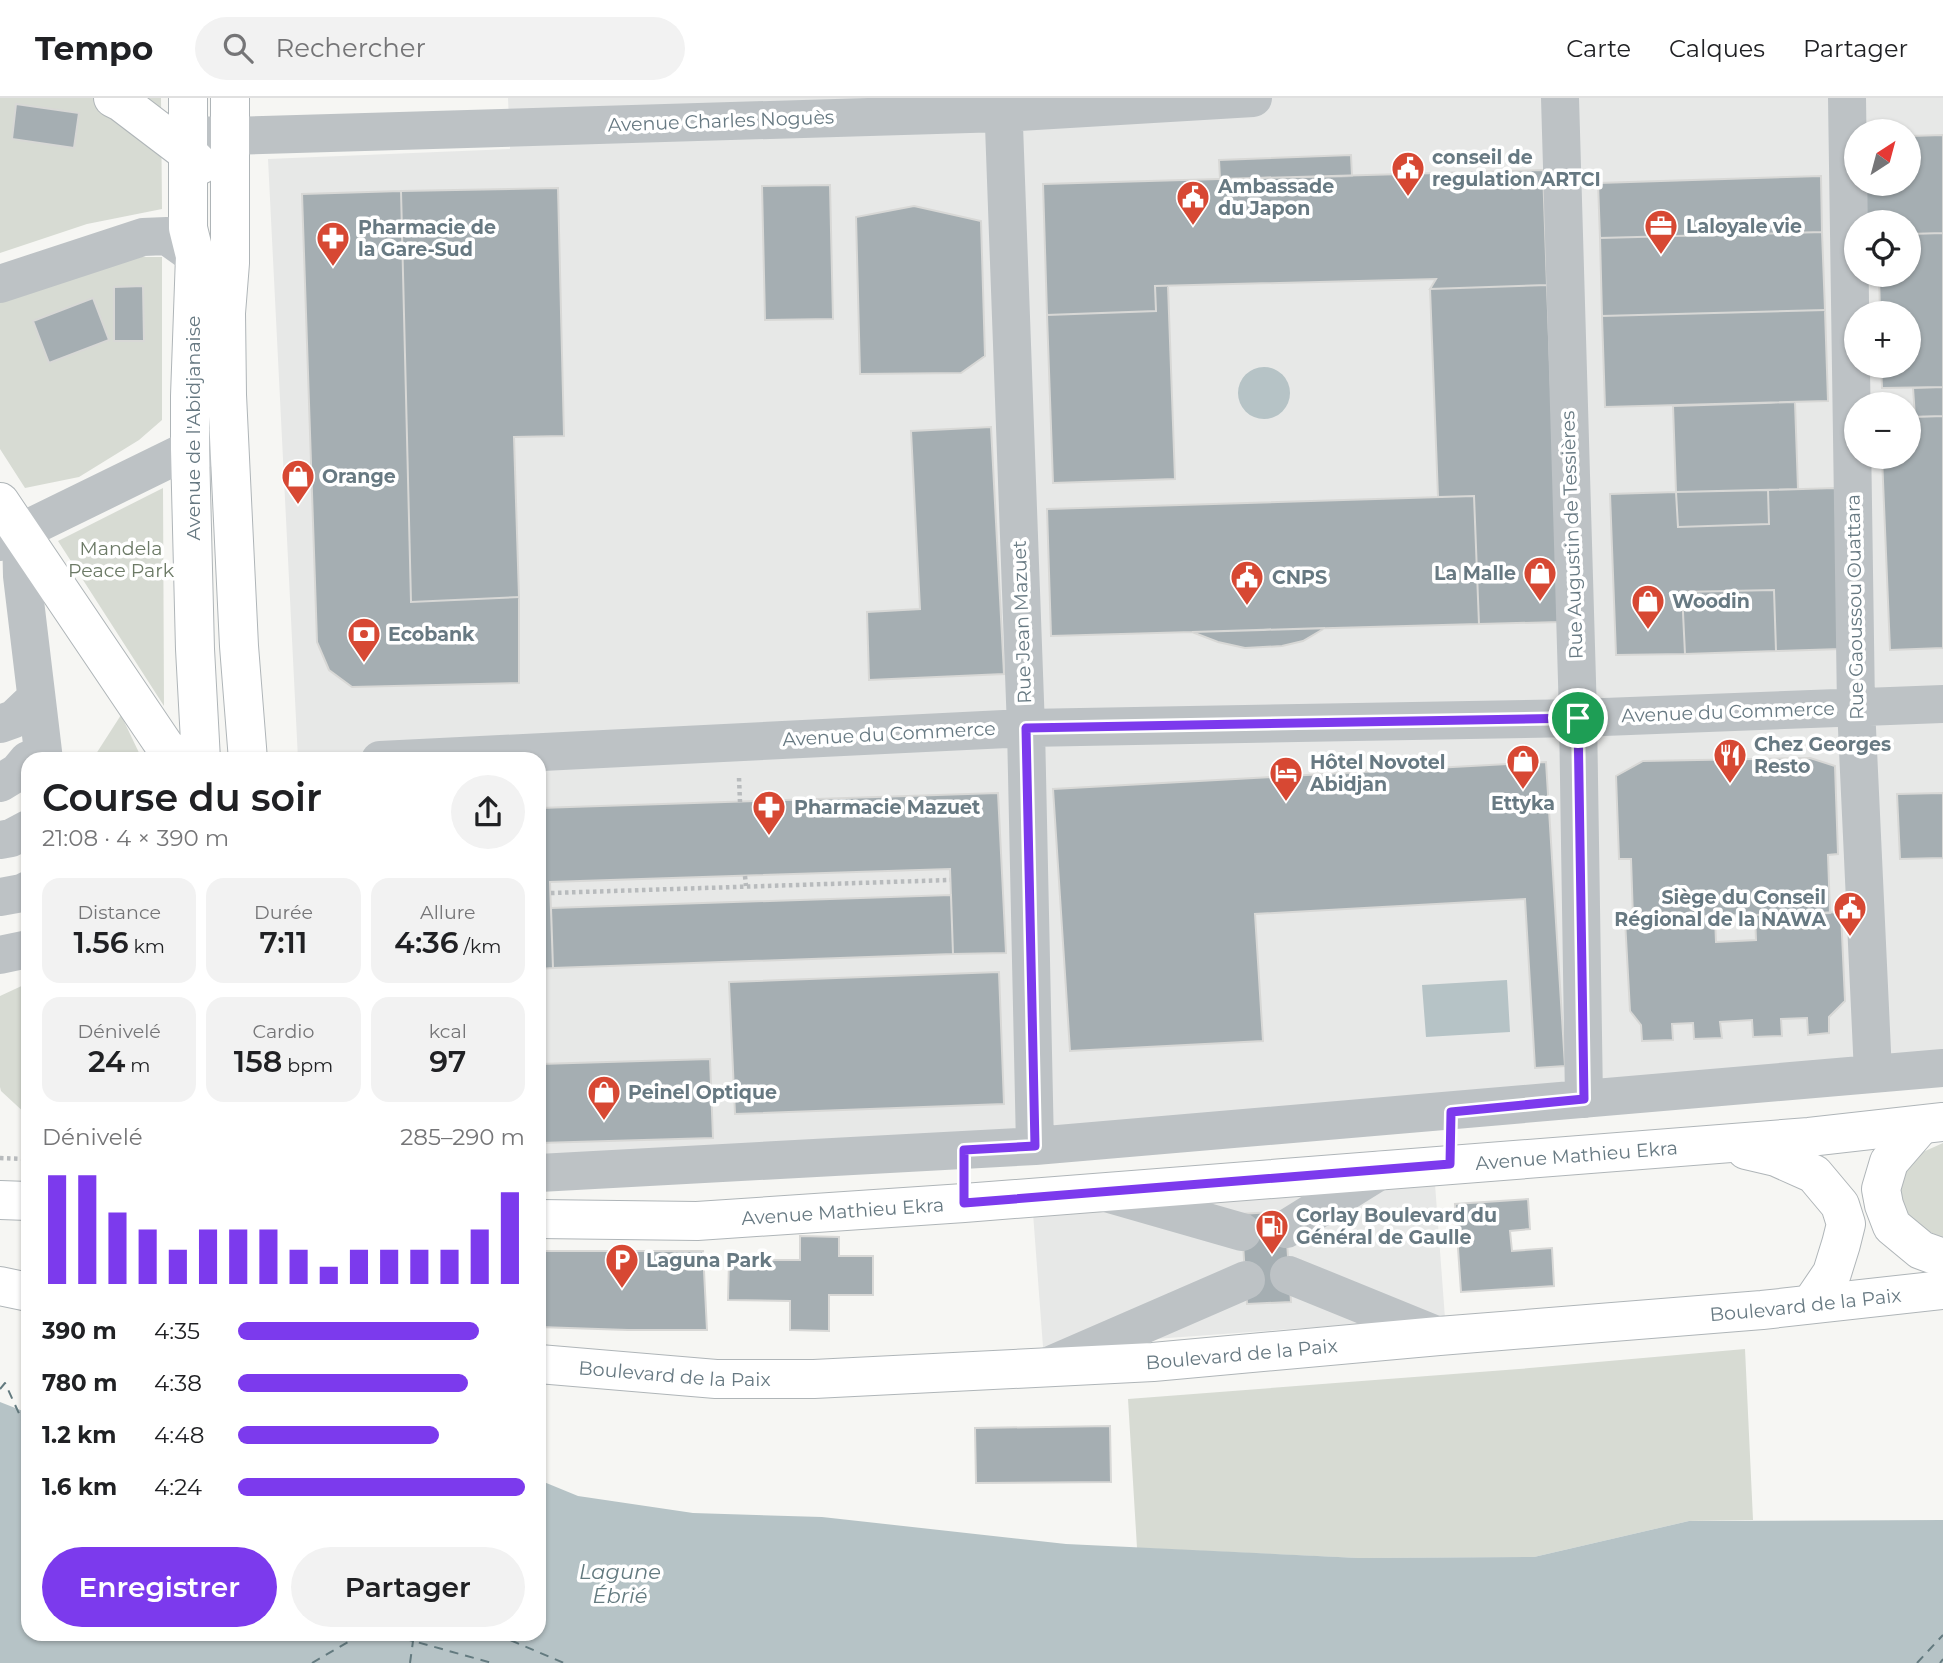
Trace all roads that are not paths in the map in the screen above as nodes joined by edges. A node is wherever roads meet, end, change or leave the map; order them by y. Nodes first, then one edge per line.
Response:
1 (113, 98) edge
2 (230, 98) edge
3 (1254, 98) edge
4 (1560, 98) edge
5 (1847, 98) edge
6 (1003, 106) edge
7 (520, 113) edge
8 (188, 129) edge
9 (230, 136) junction
10 (231, 201) junction
11 (195, 256) junction
12 (230, 275) junction
13 (0, 285) edge
14 (229, 446) junction
15 (190, 449) junction
16 (7, 526) edge
17 (11, 588) edge
18 (29, 635) junction
19 (0, 662) edge
20 (36, 698) junction
21 (1943, 704) edge
22 (1856, 707) junction
23 (1578, 718) junction
24 (0, 724) edge
25 (1026, 728) junction
26 (36, 752) edge
27 (172, 752) edge
28 (201, 752) edge
29 (247, 752) edge
30 (542, 752) edge
31 (21, 769) edge
32 (0, 783) edge
33 (21, 833) edge
34 (0, 841) edge
35 (21, 893) edge
36 (0, 897) edge
37 (21, 950) edge
38 (0, 955) edge
39 (1943, 1068) edge
40 (1873, 1073) junction
41 (1584, 1099) junction
42 (1451, 1112) junction
43 (1932, 1124) edge
44 (1719, 1143) junction
45 (1035, 1146) junction
46 (964, 1150) junction
47 (1450, 1164) junction
48 (1381, 1170) junction
49 (546, 1174) edge
50 (1103, 1192) junction
51 (0, 1200) edge
52 (21, 1201) edge
53 (964, 1203) junction
54 (546, 1219) edge
55 (1286, 1228) dead end
56 (1242, 1232) dead end
57 (1943, 1258) edge
58 (1289, 1275) dead end
59 (1246, 1280) dead end
60 (0, 1286) edge
61 (21, 1290) edge
62 (1943, 1290) edge
63 (1811, 1304) junction
64 (1438, 1336) junction
65 (546, 1365) edge
66 (1044, 1367) junction

1 - 8 main road
2 - 9 main road, Avenue de l'Abidjanaise
3 - 6 street, Avenue Charles Noguès
4 - 23 street, Rue Augustin de Tessières
5 - 22 street, Rue Gaoussou Ouattara
6 - 7 street, Avenue Charles Noguès
6 - 25 street, Rue Jean Mazuet
7 - 9 street, Avenue Charles Noguès
8 - 9 street, Avenue Charles Noguès
8 - 10 main road
8 - 11 main road, Avenue de l'Abidjanaise
9 - 10 main road, Avenue de l'Abidjanaise
10 - 12 main road, Avenue de l'Abidjanaise
11 - 12 street
11 - 13 street
11 - 15 main road, Avenue de l'Abidjanaise
12 - 14 main road, Avenue de l'Abidjanaise
14 - 15 street
14 - 29 main road, Avenue de l'Abidjanaise
15 - 16 street
15 - 28 main road, Avenue de l'Abidjanaise
16 - 17 street
16 - 27 main road
17 - 18 street
18 - 19 street
18 - 20 street
20 - 24 street
20 - 26 street
21 - 22 street, Avenue du Commerce
22 - 23 street, Avenue du Commerce
22 - 40 street, Rue Gaoussou Ouattara
23 - 25 street, Avenue du Commerce
23 - 41 street, Rue Augustin de Tessières
25 - 30 street, Avenue du Commerce
25 - 45 street, Rue Jean Mazuet
31 - 32 street
33 - 34 street
35 - 36 street
37 - 38 street
39 - 40 street
40 - 41 street
41 - 42 street
42 - 45 street
42 - 47 street
43 - 44 main road, Avenue Mathieu Ekra
43 - 57 main road
44 - 47 main road, Avenue Mathieu Ekra
44 - 63 main road
45 - 46 street
46 - 49 street
46 - 53 street
47 - 48 main road, Avenue Mathieu Ekra
48 - 50 main road, Avenue Mathieu Ekra
48 - 55 street
50 - 53 main road, Avenue Mathieu Ekra
50 - 56 street
51 - 52 main road
53 - 54 main road, Avenue Mathieu Ekra
58 - 64 street
59 - 66 street
60 - 61 main road
62 - 63 main road, Boulevard de la Paix
63 - 64 main road, Boulevard de la Paix
64 - 66 main road, Boulevard de la Paix
65 - 66 main road, Boulevard de la Paix

